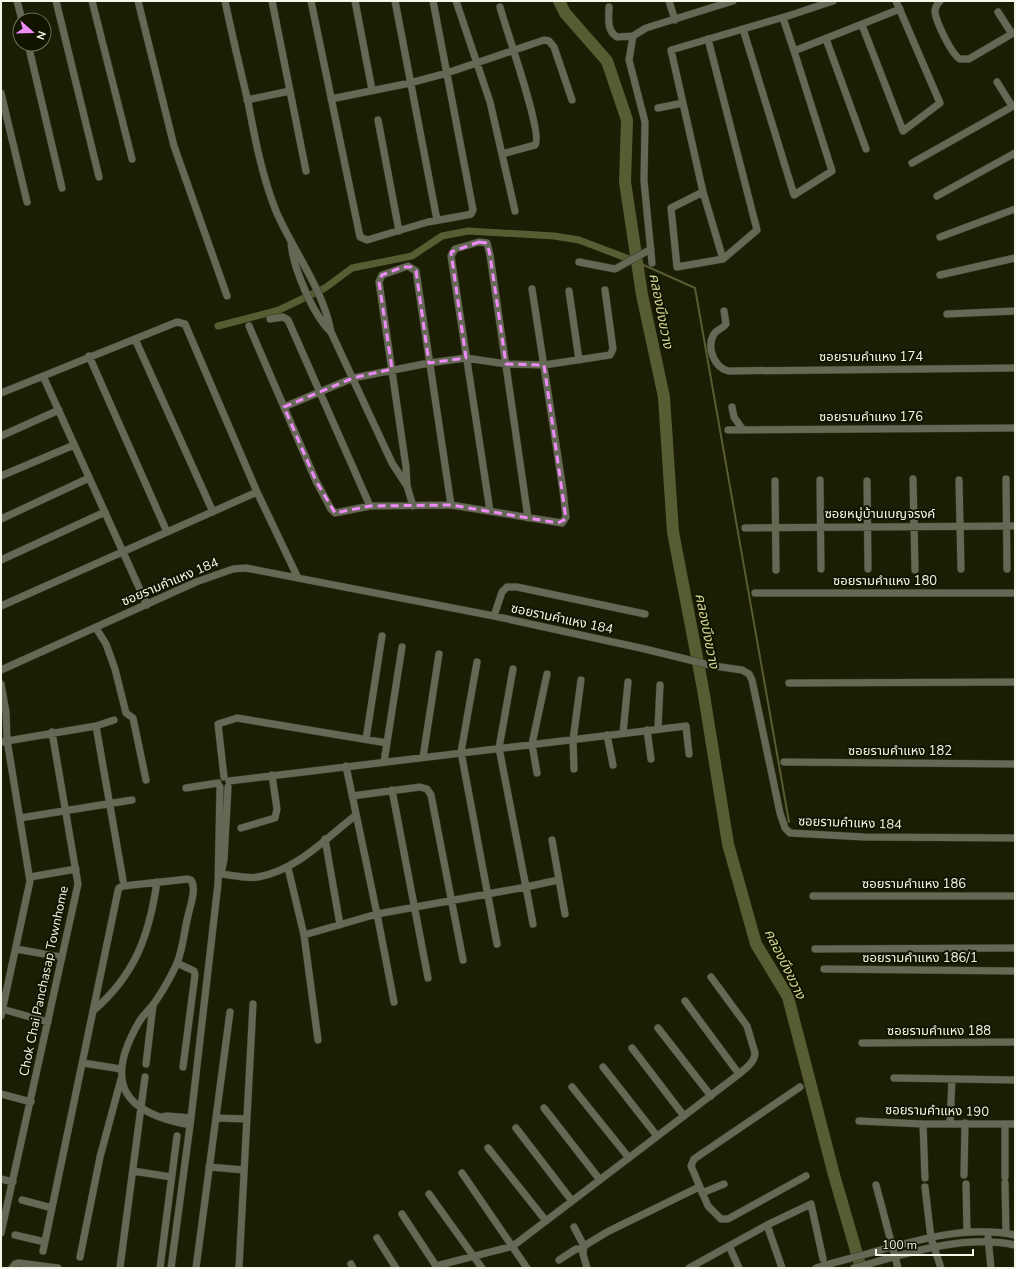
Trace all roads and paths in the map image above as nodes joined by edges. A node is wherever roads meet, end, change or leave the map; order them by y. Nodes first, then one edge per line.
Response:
1 (17, 1) edge
2 (56, 1) edge
3 (92, 1) edge
4 (138, 1) edge
5 (225, 1) edge
6 (272, 1) edge
7 (311, 1) edge
8 (355, 1) edge
9 (395, 1) edge
10 (433, 1) edge
11 (456, 1) edge
12 (669, 1) edge
13 (733, 1) edge
14 (833, 1) edge
15 (896, 1) edge
16 (940, 1) edge
17 (500, 7) dead end
18 (609, 7) dead end
19 (900, 9) junction
20 (20, 12) edge
21 (998, 12) dead end
22 (783, 18) junction
23 (675, 20) junction
24 (862, 25) junction
25 (743, 29) junction
26 (1013, 33) edge
27 (633, 36) junction
28 (708, 39) junction
29 (826, 39) junction
30 (513, 51) junction
31 (794, 51) junction
32 (30, 52) edge
33 (477, 64) junction
34 (447, 73) junction
35 (997, 82) dead end
36 (410, 84) junction
37 (372, 90) junction
38 (290, 91) junction
39 (1, 93) edge
40 (247, 100) junction
41 (331, 100) junction
42 (572, 100) dead end
43 (683, 103) junction
44 (1013, 105) edge
45 (658, 108) dead end
46 (378, 120) dead end
47 (866, 149) dead end
48 (1015, 153) edge
49 (502, 154) junction
50 (132, 159) dead end
51 (912, 163) dead end
52 (306, 171) dead end
53 (100, 177) dead end
54 (62, 188) dead end
55 (703, 192) junction
56 (937, 196) dead end
57 (27, 202) dead end
58 (1015, 209) edge
59 (515, 211) dead end
60 (437, 220) junction
61 (399, 231) junction
62 (940, 237) dead end
63 (291, 241) junction
64 (651, 249) junction
65 (723, 258) junction
66 (1015, 258) edge
67 (579, 262) dead end
68 (652, 262) dead end
69 (940, 275) dead end
70 (532, 290) dead end
71 (604, 290) dead end
72 (569, 292) dead end
73 (227, 296) dead end
74 (724, 311) dead end
75 (1015, 311) edge
76 (947, 314) dead end
77 (270, 320) dead end
78 (249, 326) dead end
79 (331, 332) junction
80 (135, 338) junction
81 (89, 356) junction
82 (466, 358) junction
83 (579, 360) junction
84 (429, 363) junction
85 (506, 364) junction
86 (544, 365) junction
87 (392, 368) junction
88 (1015, 368) edge
89 (43, 376) junction
90 (353, 378) junction
91 (319, 391) junction
92 (1, 393) edge
93 (732, 406) dead end
94 (284, 407) junction
95 (59, 410) junction
96 (1015, 428) edge
97 (728, 430) dead end
98 (743, 430) junction
99 (1, 436) edge
100 (74, 445) junction
101 (1, 476) edge
102 (90, 478) junction
103 (1006, 478) dead end
104 (913, 479) dead end
105 (820, 480) dead end
106 (959, 480) dead end
107 (775, 481) dead end
108 (867, 481) dead end
109 (407, 486) junction
110 (258, 492) junction
111 (451, 505) junction
112 (370, 506) junction
113 (413, 506) junction
114 (490, 511) junction
115 (105, 512) junction
116 (213, 512) junction
117 (528, 518) junction
118 (1, 519) edge
119 (820, 526) junction
120 (868, 526) junction
121 (914, 526) junction
122 (960, 526) junction
123 (1006, 526) junction
124 (1015, 526) edge
125 (776, 527) junction
126 (745, 528) dead end
127 (167, 532) junction
128 (122, 552) junction
129 (1, 560) edge
130 (868, 568) dead end
131 (821, 569) dead end
132 (961, 569) dead end
133 (1008, 569) dead end
134 (776, 570) dead end
135 (914, 570) dead end
136 (298, 578) junction
137 (755, 593) dead end
138 (1015, 593) edge
139 (147, 605) junction
140 (1, 606) edge
141 (646, 614) dead end
142 (494, 616) junction
143 (96, 628) junction
144 (382, 636) dead end
145 (402, 647) dead end
146 (439, 654) dead end
147 (477, 662) dead end
148 (513, 669) dead end
149 (1, 670) edge
150 (547, 674) dead end
151 (581, 680) dead end
152 (628, 682) dead end
153 (1015, 682) edge
154 (790, 683) dead end
155 (1, 684) edge
156 (660, 685) dead end
157 (1, 718) edge
158 (114, 720) dead end
159 (5, 725) junction
160 (96, 726) junction
161 (658, 728) junction
162 (647, 730) junction
163 (52, 732) junction
164 (623, 733) junction
165 (607, 735) junction
166 (366, 739) junction
167 (573, 740) junction
168 (4, 741) edge
169 (387, 743) junction
170 (532, 744) junction
171 (499, 748) junction
172 (462, 752) junction
173 (690, 754) dead end
174 (423, 757) junction
175 (651, 759) dead end
176 (384, 762) junction
177 (784, 762) dead end
178 (1015, 764) edge
179 (613, 765) dead end
180 (346, 766) junction
181 (574, 769) dead end
182 (537, 774) dead end
183 (272, 775) junction
184 (146, 780) dead end
185 (227, 782) junction
186 (219, 785) junction
187 (186, 788) dead end
188 (392, 790) junction
189 (352, 796) junction
190 (132, 800) dead end
191 (110, 802) junction
192 (66, 811) junction
193 (356, 815) junction
194 (20, 818) junction
195 (222, 828) junction
196 (241, 828) dead end
197 (1015, 838) edge
198 (325, 839) junction
199 (552, 840) dead end
200 (288, 868) junction
201 (76, 870) junction
202 (221, 874) junction
203 (30, 878) junction
204 (123, 880) dead end
205 (558, 880) junction
206 (157, 882) junction
207 (218, 884) junction
208 (526, 887) junction
209 (488, 894) junction
210 (813, 896) dead end
211 (1015, 896) edge
212 (451, 901) junction
213 (416, 907) junction
214 (377, 914) junction
215 (565, 914) dead end
216 (533, 924) dead end
217 (340, 925) junction
218 (304, 935) junction
219 (497, 944) dead end
220 (1015, 948) edge
221 (16, 949) junction
222 (815, 949) dead end
223 (60, 957) junction
224 (463, 960) dead end
225 (177, 963) junction
226 (824, 969) dead end
227 (1015, 970) edge
228 (711, 977) dead end
229 (428, 978) dead end
230 (685, 1001) dead end
231 (394, 1002) dead end
232 (252, 1004) dead end
233 (153, 1005) junction
234 (2, 1012) edge
235 (93, 1012) junction
236 (230, 1012) dead end
237 (48, 1022) junction
238 (658, 1028) dead end
239 (318, 1040) dead end
240 (1015, 1042) edge
241 (862, 1043) dead end
242 (632, 1048) dead end
243 (83, 1063) junction
244 (146, 1064) dead end
245 (183, 1067) dead end
246 (603, 1067) dead end
247 (121, 1069) junction
248 (740, 1074) junction
249 (145, 1077) dead end
250 (894, 1078) dead end
251 (121, 1079) junction
252 (952, 1079) junction
253 (1015, 1080) edge
254 (572, 1087) dead end
255 (800, 1087) dead end
256 (1, 1094) edge
257 (711, 1096) junction
258 (31, 1102) junction
259 (544, 1108) dead end
260 (140, 1109) junction
261 (684, 1116) junction
262 (216, 1118) junction
263 (246, 1119) junction
264 (191, 1121) junction
265 (859, 1121) dead end
266 (965, 1123) junction
267 (923, 1124) junction
268 (950, 1124) junction
269 (1005, 1124) junction
270 (1015, 1124) edge
271 (516, 1128) dead end
272 (176, 1136) dead end
273 (657, 1136) junction
274 (488, 1148) dead end
275 (629, 1158) junction
276 (209, 1167) junction
277 (244, 1170) junction
278 (133, 1171) junction
279 (462, 1173) dead end
280 (964, 1175) dead end
281 (806, 1176) dead end
282 (171, 1177) junction
283 (924, 1178) dead end
284 (1, 1179) edge
285 (600, 1180) junction
286 (13, 1182) junction
287 (724, 1184) dead end
288 (966, 1184) dead end
289 (876, 1185) dead end
290 (925, 1187) dead end
291 (701, 1190) junction
292 (429, 1194) dead end
293 (22, 1200) dead end
294 (572, 1201) junction
295 (52, 1208) junction
296 (402, 1214) dead end
297 (546, 1221) junction
298 (767, 1225) junction
299 (574, 1227) dead end
300 (967, 1232) junction
301 (987, 1232) junction
302 (1, 1233) edge
303 (1006, 1233) junction
304 (15, 1235) dead end
305 (1015, 1235) edge
306 (377, 1238) dead end
307 (932, 1238) junction
308 (45, 1242) junction
309 (988, 1242) junction
310 (1015, 1245) edge
311 (512, 1246) junction
312 (729, 1246) junction
313 (893, 1246) junction
314 (584, 1247) junction
315 (936, 1248) junction
316 (43, 1252) dead end
317 (80, 1257) dead end
318 (474, 1257) junction
319 (895, 1257) junction
320 (559, 1260) dead end
321 (120, 1266) dead end
322 (819, 1266) edge
323 (49, 1267) edge
324 (12, 1268) edge
325 (58, 1268) edge
326 (160, 1268) edge
327 (171, 1268) edge
328 (196, 1268) edge
329 (238, 1268) edge
330 (396, 1268) edge
331 (435, 1268) edge
332 (482, 1268) edge
333 (527, 1268) edge
334 (587, 1268) edge
335 (689, 1268) edge
336 (739, 1268) edge
337 (782, 1268) edge
338 (854, 1268) edge
339 (898, 1268) edge
340 (941, 1268) edge
341 (991, 1268) edge

1 - 20 street
2 - 53 street
3 - 50 street
4 - 73 street
5 - 40 street
6 - 38 street
7 - 41 street
8 - 37 street
9 - 36 street
10 - 34 street
11 - 33 street
12 - 23 street
13 - 23 street
14 - 22 street
15 - 19 street
16 - 26 street
17 - 30 street
18 - 27 street
19 - 24 street
19 - 24 street
21 - 26 street
22 - 25 street
22 - 31 street
23 - 27 street
24 - 29 street
25 - 28 street
25 - 31 street
27 - 64 street
28 - 43 street
28 - 65 street
29 - 31 street
29 - 47 street
30 - 33 street
30 - 42 street
30 - 49 street
32 - 54 street
33 - 34 street
33 - 49 street
34 - 36 street
34 - 60 street
35 - 44 street
36 - 37 street
36 - 60 street
37 - 41 street
38 - 40 street
38 - 52 street
39 - 57 street
40 - 63 street
41 - 61 street
43 - 45 street
43 - 55 street
44 - 51 street
46 - 61 street
48 - 56 street
49 - 59 street
55 - 65 street
55 - 65 street
58 - 62 street
60 - 61 street
63 - 79 street
63 - 79 street
64 - 67 street
64 - 68 street
66 - 69 street
70 - 86 street
71 - 83 street
72 - 83 street
74 - 88 street, ซอยรามคำแหง 174
75 - 76 street
77 - 91 street
78 - 94 street
79 - 90 street
80 - 81 street
80 - 110 street
80 - 116 street
81 - 89 street
81 - 127 street
82 - 84 street
82 - 85 street
82 - 85 street
82 - 114 street
83 - 86 street
84 - 87 street
84 - 87 street
84 - 111 street
85 - 86 street
85 - 117 street
86 - 117 street
87 - 90 street
87 - 109 street
89 - 92 street
89 - 95 street
90 - 91 street
90 - 109 street
91 - 94 street
91 - 112 street
93 - 98 street
94 - 112 street
95 - 99 street
95 - 100 street
96 - 98 street, ซอยรามคำแหง 176
97 - 98 street, ซอยรามคำแหง 176
100 - 101 street
100 - 102 street
102 - 115 street
102 - 118 street
103 - 123 street
104 - 121 street
105 - 119 street
106 - 122 street
107 - 125 street
108 - 120 street
109 - 113 street
110 - 116 street
110 - 136 street
111 - 113 street
111 - 114 street
112 - 113 street
114 - 117 street
115 - 128 street
115 - 129 street
116 - 127 street
119 - 120 street, ซอยหมู่บ้านเบญจรงค์
119 - 125 street, ซอยหมู่บ้านเบญจรงค์
119 - 131 street
120 - 121 street, ซอยหมู่บ้านเบญจรงค์
120 - 130 street
121 - 122 street, ซอยหมู่บ้านเบญจรงค์
121 - 135 street
122 - 123 street, ซอยหมู่บ้านเบญจรงค์
122 - 132 street
123 - 124 street, ซอยหมู่บ้านเบญจรงค์
123 - 133 street
125 - 126 street, ซอยหมู่บ้านเบญจรงค์
125 - 134 street
127 - 128 street
128 - 139 street
128 - 140 street
136 - 139 street, ซอยรามคำแหง 184
136 - 142 street, ซอยรามคำแหง 184
137 - 138 street, ซอยรามคำแหง 180
139 - 143 street, ซอยรามคำแหง 184
141 - 142 street
142 - 197 street, ซอยรามคำแหง 184
143 - 149 street, ซอยรามคำแหง 184
143 - 184 street
144 - 166 street
145 - 169 street
146 - 174 street
147 - 172 street
148 - 171 street
150 - 170 street
151 - 167 street
152 - 164 street
153 - 154 street
155 - 159 street
156 - 161 street
157 - 159 street
158 - 160 street
159 - 168 street
160 - 163 street
160 - 191 street
161 - 162 street
161 - 173 street
162 - 164 street
162 - 175 street
163 - 168 street
163 - 192 street, Chok Chai Panchasap Townhome
164 - 165 street
165 - 167 street
165 - 179 street
166 - 169 street
166 - 185 street
167 - 170 street
167 - 181 street
168 - 194 street
169 - 176 street
170 - 171 street
170 - 182 street
171 - 172 street
171 - 208 street
172 - 174 street
172 - 209 street
174 - 176 street
176 - 180 street
177 - 178 street, ซอยรามคำแหง 182
180 - 183 street
180 - 189 street
183 - 185 street
183 - 196 street
185 - 186 street
185 - 195 street
186 - 187 street
186 - 195 street
188 - 189 street
188 - 212 street
188 - 213 street
189 - 193 street
190 - 191 street
191 - 192 street
191 - 204 street
192 - 194 street
192 - 201 street, Chok Chai Panchasap Townhome
193 - 198 street
193 - 214 street
194 - 203 street
195 - 202 street
195 - 207 street
198 - 200 street
198 - 217 street
199 - 205 street
200 - 202 street
200 - 218 street
201 - 203 street
201 - 223 street, Chok Chai Panchasap Townhome
202 - 207 street
203 - 221 street
205 - 208 street
205 - 215 street
206 - 225 street
206 - 235 street
206 - 235 street
207 - 264 street
208 - 209 street
208 - 216 street
209 - 212 street
209 - 219 street
210 - 211 street, ซอยรามคำแหง 186
212 - 213 street
212 - 224 street
213 - 214 street
213 - 229 street
214 - 217 street
214 - 231 street
217 - 218 street
218 - 239 street
220 - 222 street
221 - 223 street
221 - 234 street
223 - 237 street, Chok Chai Panchasap Townhome
225 - 233 street
225 - 245 street
226 - 227 street, ซอยรามคำแหง 186/1
228 - 248 street
230 - 248 street
232 - 263 street
233 - 244 street
233 - 247 street
234 - 237 street
235 - 243 street
236 - 262 street
237 - 258 street, Chok Chai Panchasap Townhome
238 - 257 street
240 - 241 street, ซอยรามคำแหง 188
242 - 261 street
243 - 247 street
243 - 295 street
246 - 273 street
247 - 251 street
248 - 257 street
249 - 260 street
250 - 252 street
251 - 260 street
251 - 317 street
252 - 253 street
252 - 268 street
254 - 275 street
255 - 291 street
256 - 258 street
257 - 261 street
258 - 286 street, Chok Chai Panchasap Townhome
259 - 285 street
260 - 264 street
260 - 278 street
261 - 273 street
262 - 263 street
262 - 276 street
263 - 277 street
264 - 327 street
265 - 267 street, ซอยรามคำแหง 190
266 - 268 street, ซอยรามคำแหง 190
266 - 269 street, ซอยรามคำแหง 190
266 - 280 street
267 - 268 street, ซอยรามคำแหง 190
267 - 283 street
269 - 270 street, ซอยรามคำแหง 190
269 - 303 street
271 - 294 street
272 - 282 street
273 - 275 street
274 - 297 street
275 - 285 street
276 - 277 street
276 - 328 street
277 - 329 street
278 - 282 street
278 - 321 street
279 - 311 street
281 - 291 street
282 - 326 street
284 - 286 street
285 - 294 street
286 - 302 street, Chok Chai Panchasap Townhome
287 - 291 street
288 - 300 street
289 - 313 street
290 - 307 street
291 - 314 street
292 - 318 street
293 - 295 street
294 - 297 street
295 - 308 street
296 - 331 street
297 - 311 street
298 - 312 street
298 - 322 street
298 - 337 street
299 - 314 street
300 - 301 street
300 - 307 street
301 - 303 street
301 - 309 street
303 - 305 street
304 - 308 street
306 - 330 street
307 - 313 street
307 - 315 street
308 - 316 street
309 - 310 street
309 - 315 street
309 - 341 street
311 - 318 street
311 - 333 street
312 - 335 street
312 - 336 street
313 - 319 street
313 - 322 street
314 - 320 street
314 - 334 street
315 - 319 street
315 - 340 street
318 - 331 street
318 - 332 street
319 - 338 street
319 - 339 street
323 - 324 street
323 - 325 street

